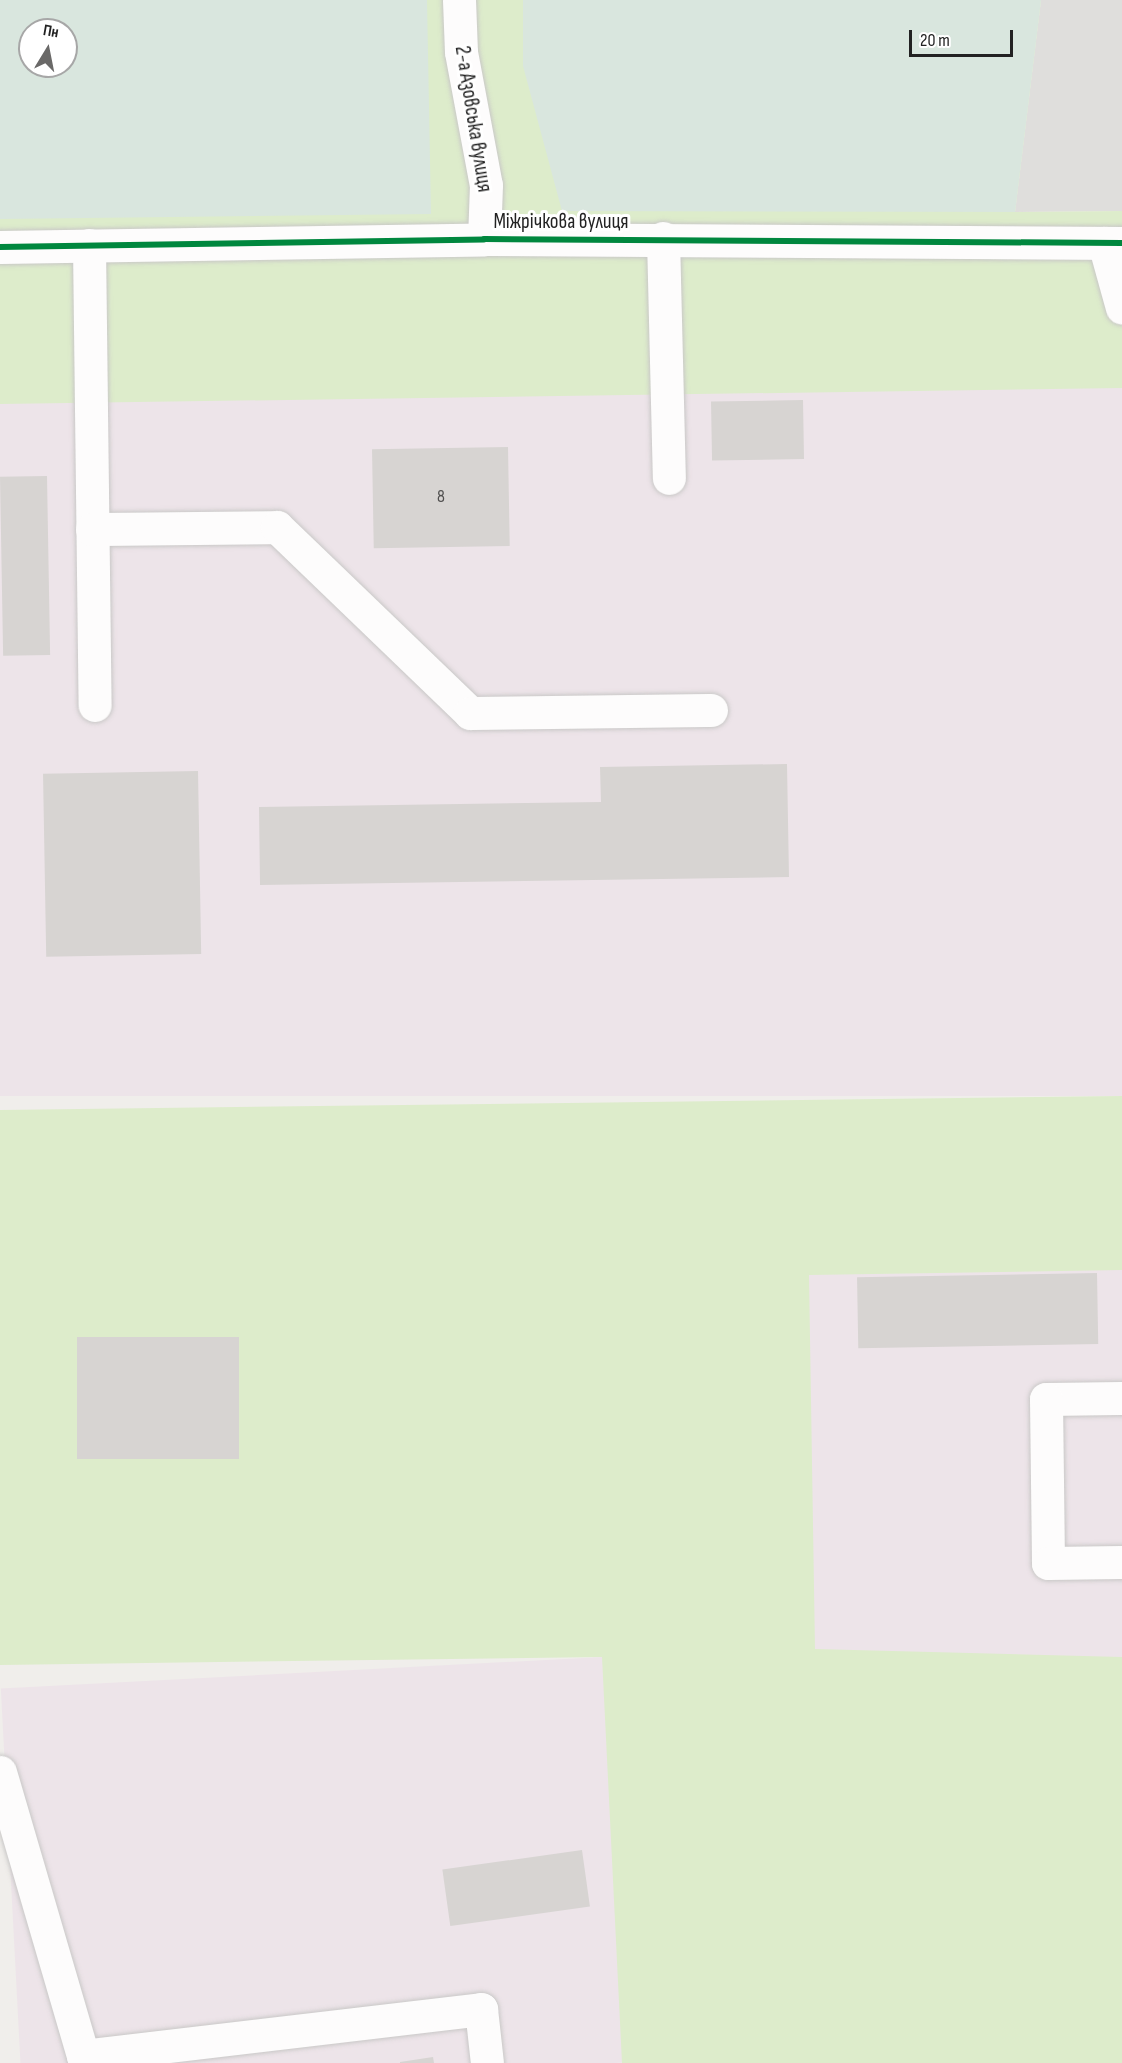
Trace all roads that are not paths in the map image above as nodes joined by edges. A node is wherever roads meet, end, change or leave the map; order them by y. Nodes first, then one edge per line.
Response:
1 (459, 0) edge
2 (663, 238) junction
3 (484, 239) junction
4 (1113, 243) edge
5 (89, 245) junction
6 (0, 247) edge
7 (1122, 308) edge
8 (669, 478) dead end
9 (92, 529) junction
10 (94, 705) dead end
11 (711, 710) dead end
12 (1122, 1398) edge
13 (1122, 1562) edge
14 (0, 1772) edge
15 (487, 2063) edge

1 - 3 street, 2-а Азовська вулиця
2 - 3 street, Міжрічкова вулиця
2 - 4 street, Міжрічкова вулиця
2 - 8 street
3 - 5 street, Міжрічкова вулиця
4 - 7 street
5 - 6 street, Міжрічкова вулиця
5 - 9 street
9 - 10 street
9 - 11 street
12 - 13 street
14 - 15 street

